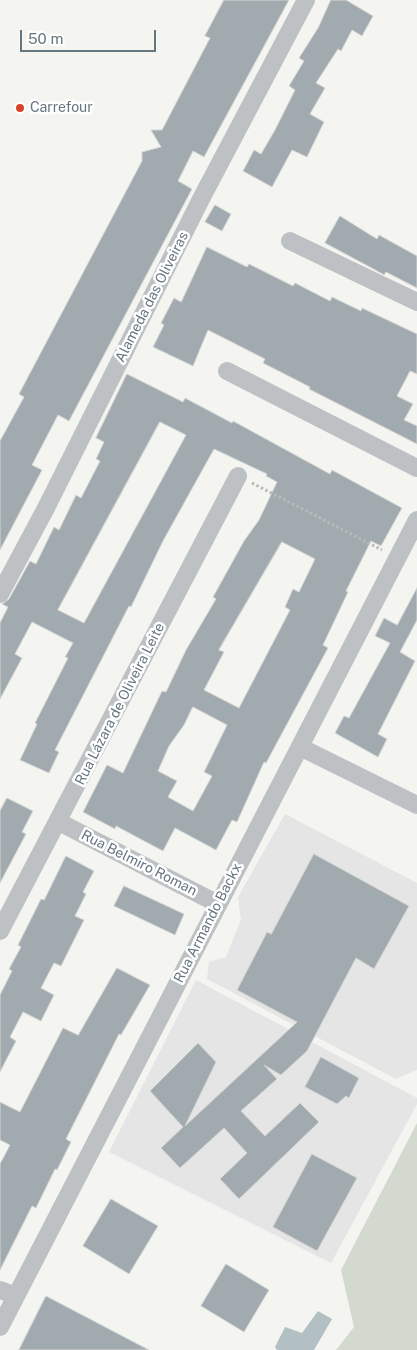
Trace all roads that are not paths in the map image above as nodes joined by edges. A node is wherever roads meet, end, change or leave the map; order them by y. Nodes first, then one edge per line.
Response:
1 (306, 0) edge
2 (290, 240) dead end
3 (417, 302) edge
4 (227, 371) dead end
5 (417, 468) edge
6 (238, 476) road end
7 (417, 520) edge
8 (0, 594) edge
9 (300, 747) junction
10 (417, 805) edge
11 (59, 822) junction
12 (218, 904) junction
13 (0, 931) edge
14 (8, 1293) edge
15 (0, 1327) edge

1 - 8 street, Alameda das Oliveiras
2 - 3 street
4 - 5 street
6 - 11 street, Rua Lázara de Oliveira Leite
7 - 9 street, Rua Armando Backx
9 - 10 street
9 - 12 street, Rua Armando Backx
11 - 12 street, Rua Belmiro Roman
11 - 13 street, Rua Lázara de Oliveira Leite
12 - 14 street, Rua Armando Backx
14 - 15 street, Rua Armando Backx

